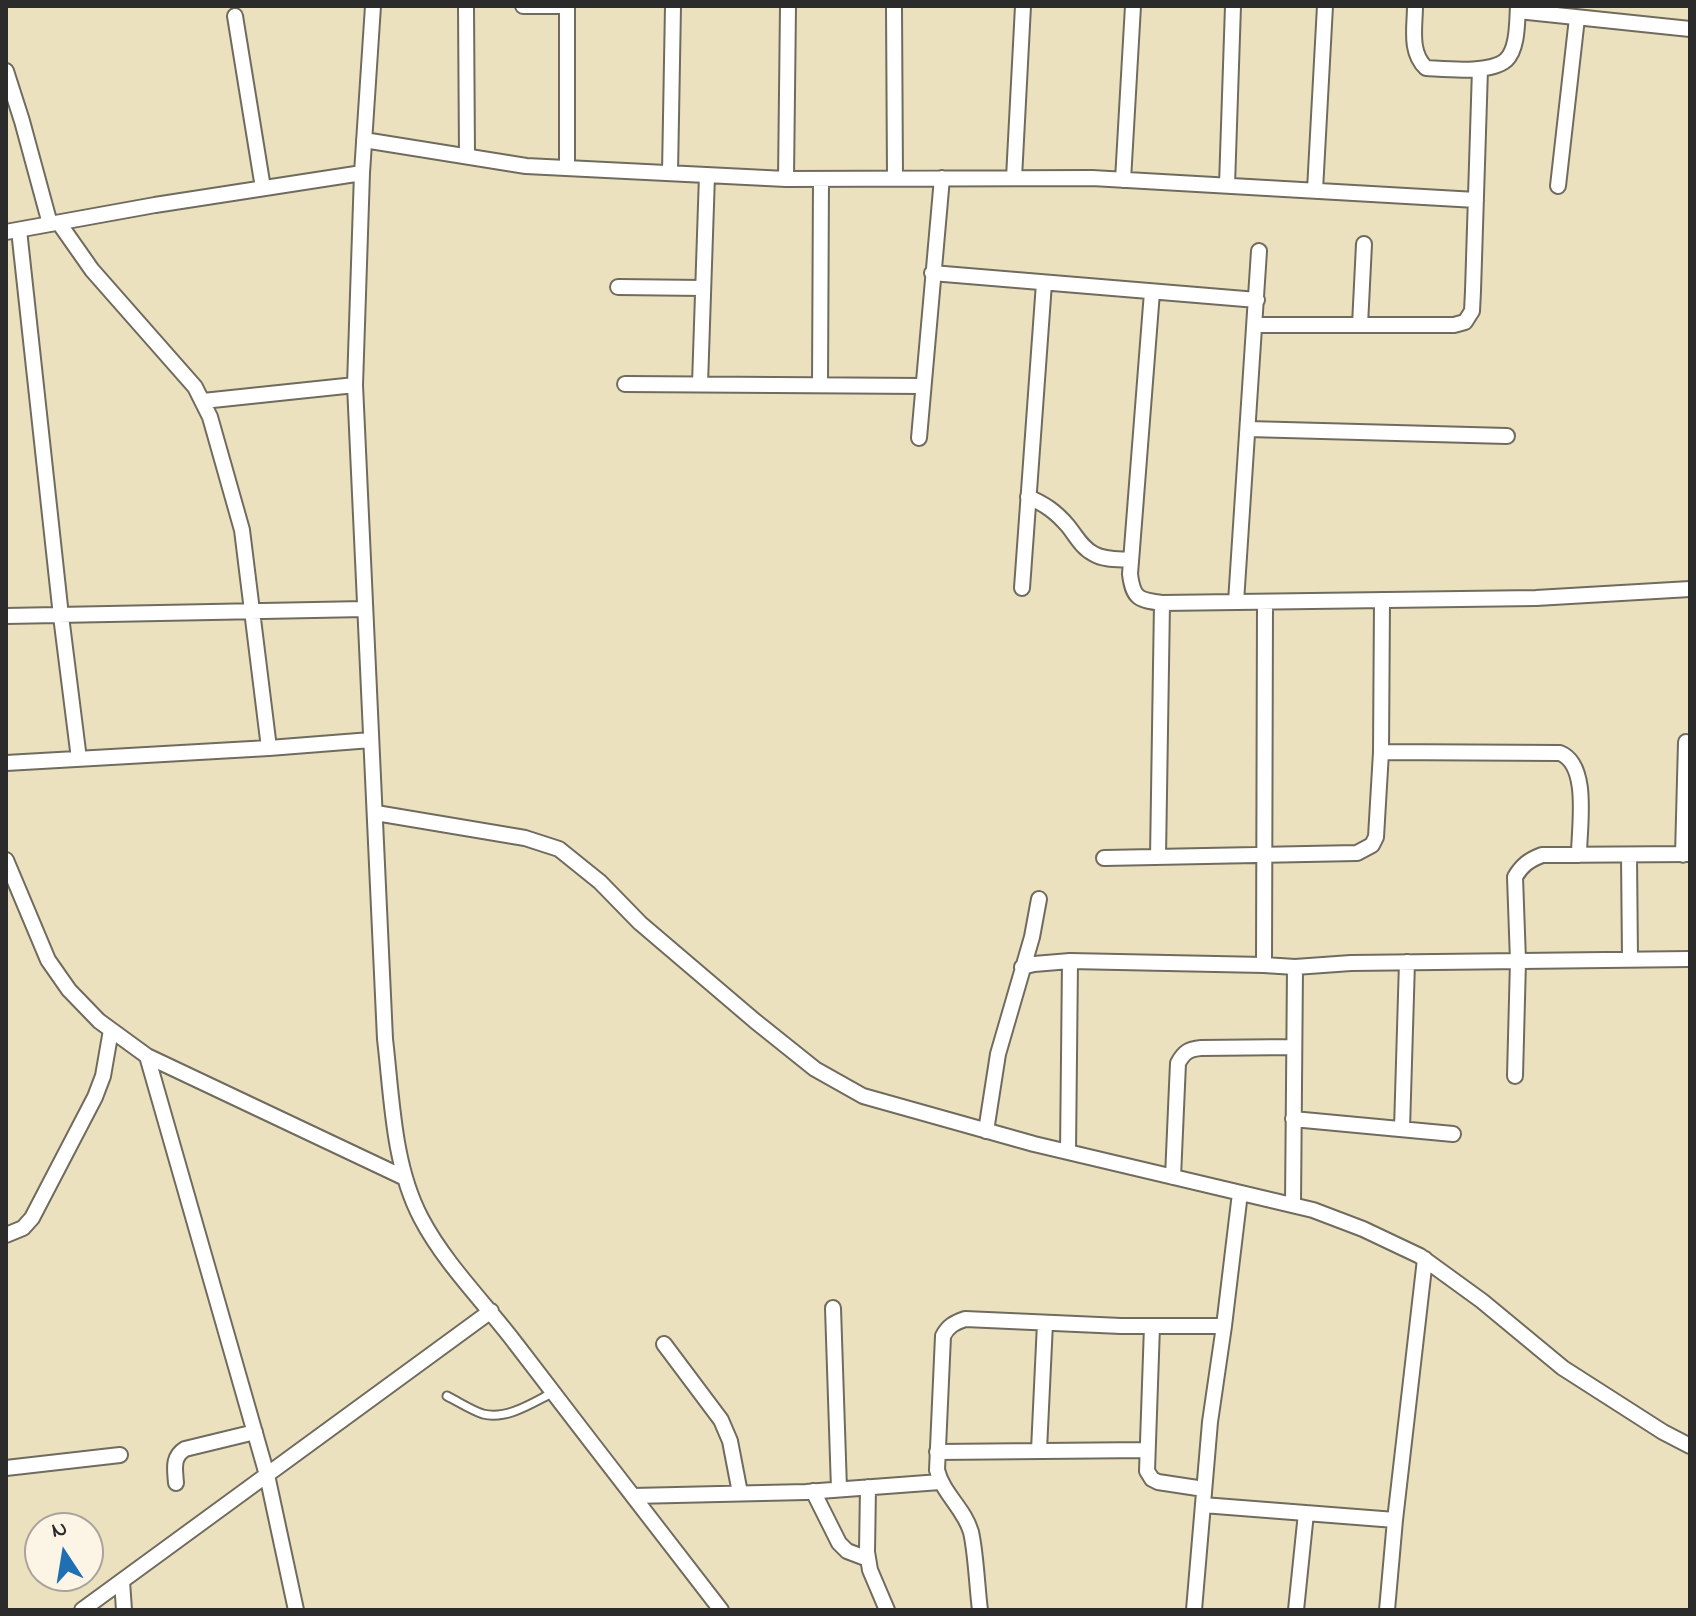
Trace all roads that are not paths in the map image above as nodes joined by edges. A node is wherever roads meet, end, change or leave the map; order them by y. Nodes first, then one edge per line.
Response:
1 (373, 6) edge
2 (466, 6) edge
3 (523, 6) edge
4 (567, 6) edge
5 (673, 6) edge
6 (788, 6) edge
7 (894, 6) edge
8 (1023, 6) edge
9 (1133, 6) edge
10 (1233, 6) edge
11 (1325, 6) edge
12 (1415, 6) edge
13 (1518, 9) edge
14 (235, 16) dead end
15 (1577, 18) junction
16 (1690, 29) edge
17 (1480, 69) junction
18 (6, 71) edge
19 (364, 140) junction
20 (467, 156) junction
21 (567, 168) junction
22 (362, 173) junction
23 (670, 173) junction
24 (707, 175) junction
25 (895, 178) junction
26 (942, 178) junction
27 (1014, 178) junction
28 (786, 179) junction
29 (821, 179) junction
30 (1123, 180) junction
31 (1227, 185) junction
32 (1558, 186) dead end
33 (263, 188) junction
34 (1315, 190) junction
35 (1476, 200) junction
36 (54, 224) junction
37 (13, 231) edge
38 (1364, 244) dead end
39 (1259, 251) dead end
40 (932, 273) junction
41 (1044, 283) junction
42 (618, 287) dead end
43 (703, 288) junction
44 (1152, 292) junction
45 (1257, 300) junction
46 (1256, 325) junction
47 (1360, 325) junction
48 (625, 384) dead end
49 (700, 384) junction
50 (355, 385) junction
51 (820, 385) junction
52 (923, 386) junction
53 (203, 401) junction
54 (1248, 429) junction
55 (1507, 436) dead end
56 (919, 438) dead end
57 (1028, 497) junction
58 (1131, 560) junction
59 (1022, 588) dead end
60 (1690, 589) edge
61 (1382, 600) junction
62 (1236, 602) junction
63 (1265, 602) junction
64 (1162, 603) junction
65 (365, 609) junction
66 (252, 611) junction
67 (6, 616) edge
68 (61, 616) junction
69 (371, 740) junction
70 (1686, 742) dead end
71 (269, 748) junction
72 (1381, 752) junction
73 (79, 759) junction
74 (6, 763) edge
75 (376, 813) junction
76 (1687, 854) edge
77 (1579, 855) junction
78 (1629, 855) junction
79 (1264, 856) junction
80 (1158, 857) junction
81 (1104, 858) dead end
82 (6, 860) edge
83 (1039, 899) dead end
84 (1630, 959) junction
85 (1690, 959) edge
86 (1070, 961) junction
87 (1518, 961) junction
88 (1407, 962) junction
89 (1264, 965) junction
90 (1022, 967) junction
91 (1295, 967) junction
92 (111, 1030) junction
93 (1294, 1047) junction
94 (147, 1056) junction
95 (1515, 1076) dead end
96 (1293, 1119) junction
97 (1402, 1129) junction
98 (986, 1131) junction
99 (1453, 1134) dead end
100 (1068, 1152) junction
101 (1173, 1177) junction
102 (405, 1178) junction
103 (1240, 1193) junction
104 (1293, 1205) junction
105 (6, 1235) edge
106 (1425, 1259) junction
107 (833, 1308) dead end
108 (491, 1311) junction
109 (1045, 1323) junction
110 (1152, 1326) junction
111 (1224, 1326) junction
112 (664, 1344) dead end
113 (553, 1392) junction
114 (447, 1396) dead end
115 (255, 1432) junction
116 (1690, 1446) edge
117 (1039, 1450) junction
118 (1147, 1450) junction
119 (937, 1452) junction
120 (120, 1455) dead end
121 (6, 1468) edge
122 (267, 1475) junction
123 (940, 1482) junction
124 (176, 1483) dead end
125 (868, 1487) junction
126 (839, 1489) junction
127 (1204, 1489) junction
128 (813, 1491) junction
129 (740, 1493) junction
130 (633, 1496) junction
131 (1203, 1505) junction
132 (1306, 1513) junction
133 (1395, 1520) junction
134 (868, 1559) junction
135 (122, 1581) junction
136 (82, 1610) edge
137 (124, 1610) edge
138 (296, 1610) edge
139 (721, 1610) edge
140 (887, 1610) edge
141 (980, 1610) edge
142 (1194, 1610) edge
143 (1296, 1610) edge
144 (1387, 1610) edge

1 - 19 street
2 - 20 street
3 - 4 street
4 - 21 street
5 - 23 street
6 - 28 street
7 - 25 street
8 - 27 street
9 - 30 street
10 - 31 street
11 - 34 street
12 - 17 street
13 - 15 street
13 - 17 street
14 - 33 street
15 - 16 street
15 - 32 street
17 - 35 street
18 - 36 street
19 - 20 street
19 - 22 street
20 - 21 street
21 - 23 street
22 - 33 street
22 - 50 street
23 - 24 street
24 - 28 street
24 - 43 street
25 - 26 street
25 - 29 street
26 - 27 street
26 - 40 street
27 - 30 street
28 - 29 street
29 - 51 street
30 - 31 street
31 - 34 street
33 - 36 street
34 - 35 street
35 - 47 street
36 - 37 street
36 - 53 street
37 - 68 street
38 - 47 street
39 - 45 street
40 - 41 street
40 - 52 street
41 - 44 street
41 - 57 street
42 - 43 street
43 - 49 street
44 - 45 street
44 - 58 street
45 - 46 street
46 - 47 street
46 - 54 street
48 - 49 street
49 - 51 street
50 - 53 street
50 - 65 street
51 - 52 street
52 - 56 street
53 - 66 street
54 - 55 street
54 - 62 street
57 - 58 street
57 - 59 street
58 - 64 street
60 - 61 street
61 - 63 street
61 - 72 street
62 - 63 street
62 - 64 street
63 - 79 street
64 - 80 street
65 - 66 street
65 - 69 street
66 - 68 street
66 - 71 street
67 - 68 street
68 - 73 street
69 - 71 street
69 - 75 street
70 - 76 street
71 - 73 street
72 - 77 street
72 - 79 street
73 - 74 street
75 - 98 street
75 - 102 street
76 - 78 street
77 - 78 street
77 - 87 street
78 - 84 street
79 - 80 street
79 - 89 street
80 - 81 street
82 - 92 street
83 - 90 street
84 - 85 street
84 - 87 street
86 - 89 street
86 - 90 street
86 - 100 street
87 - 88 street
87 - 95 street
88 - 91 street
88 - 97 street
89 - 91 street
90 - 98 street
91 - 93 street
92 - 94 street
92 - 105 street
93 - 96 street
93 - 101 street
94 - 102 street
94 - 115 street
96 - 97 street
96 - 104 street
97 - 99 street
98 - 100 street
100 - 101 street
101 - 103 street
102 - 108 street
103 - 104 street
103 - 111 street
104 - 106 street
106 - 116 street
106 - 133 street
107 - 126 street
108 - 113 street
108 - 122 street
109 - 110 street
109 - 117 street
109 - 119 street
110 - 111 street
110 - 118 street
111 - 127 street
112 - 129 street
113 - 114 lane
113 - 130 street
115 - 122 street
115 - 124 street
117 - 118 street
117 - 119 street
118 - 127 street
119 - 123 street
120 - 121 street
122 - 135 street
122 - 138 street
123 - 125 street
123 - 141 street
125 - 126 street
125 - 134 street
126 - 128 street
127 - 131 street
128 - 129 street
128 - 134 street
129 - 130 street
130 - 139 street
131 - 132 street
131 - 142 street
132 - 133 street
132 - 143 street
133 - 144 street
134 - 140 street
135 - 136 street
135 - 137 street

